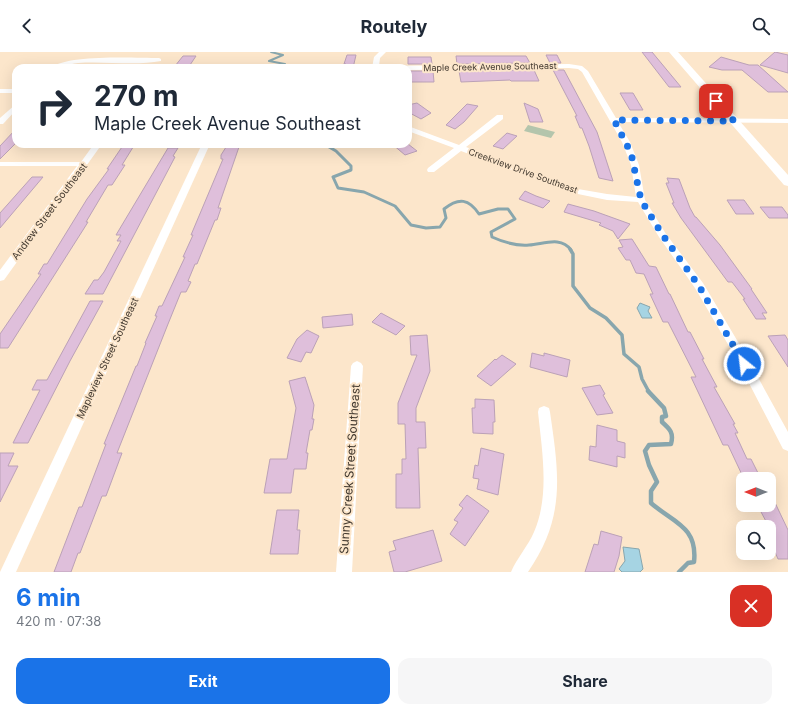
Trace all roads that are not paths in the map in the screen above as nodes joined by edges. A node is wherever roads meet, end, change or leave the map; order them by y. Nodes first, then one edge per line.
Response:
1 (164, 52) edge
2 (382, 52) edge
3 (673, 52) edge
4 (159, 60) junction
5 (61, 64) edge
6 (156, 64) edge
7 (376, 64) edge
8 (412, 68) edge
9 (0, 91) edge
10 (12, 91) edge
11 (12, 110) edge
12 (500, 117) dead end
13 (614, 120) junction
14 (734, 121) junction
15 (788, 121) edge
16 (0, 122) edge
17 (412, 130) edge
18 (95, 148) edge
19 (204, 148) edge
20 (459, 148) junction
21 (0, 164) edge
22 (84, 164) junction
23 (431, 170) dead end
24 (788, 182) edge
25 (641, 200) junction
26 (0, 277) edge
27 (357, 366) dead end
28 (544, 412) dead end
29 (788, 445) edge
30 (8, 572) edge
31 (344, 572) edge
32 (519, 572) edge

1 - 4 street
2 - 7 street
3 - 14 main road
4 - 5 street
4 - 6 street
8 - 13 street, Maple Creek Avenue Southeast
9 - 10 street
11 - 16 street
12 - 20 street
13 - 14 street
13 - 25 street
14 - 15 street
14 - 24 main road
17 - 20 street, Creekview Drive Southeast
18 - 22 street, Andrew Street Southeast
19 - 30 street, Mapleview Street Southeast
20 - 23 street
20 - 25 street, Creekview Drive Southeast
21 - 22 street
22 - 26 street, Andrew Street Southeast
25 - 29 street
27 - 31 street, Sunny Creek Street Southeast
28 - 32 street

